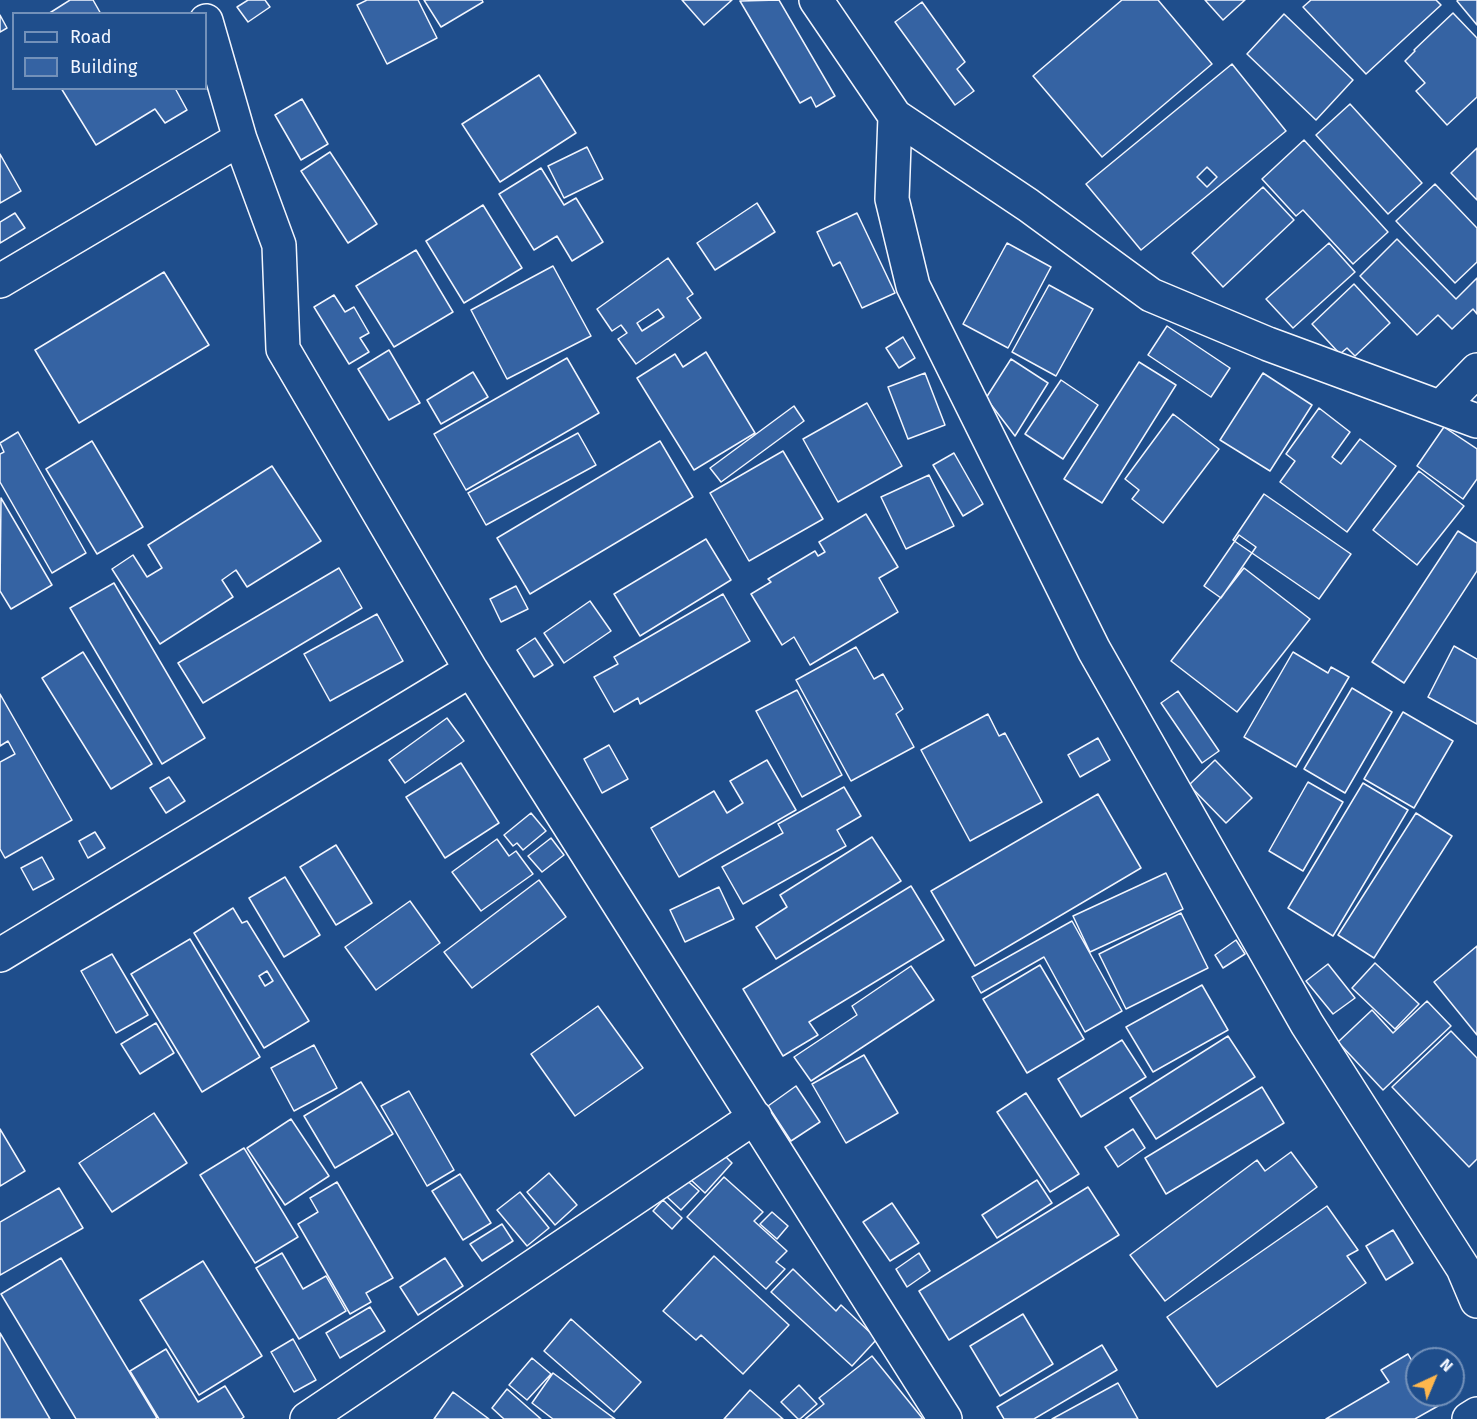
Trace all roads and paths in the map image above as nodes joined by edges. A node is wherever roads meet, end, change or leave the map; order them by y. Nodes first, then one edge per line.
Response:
1 (816, 0) edge
2 (207, 24) edge
3 (895, 116) junction
4 (240, 139) junction
5 (0, 281) edge
6 (1477, 370) edge
7 (1441, 407) junction
8 (1477, 421) edge
9 (471, 670) junction
10 (0, 955) edge
11 (755, 1117) junction
12 (1470, 1258) edge
13 (1477, 1302) edge
14 (1477, 1414) edge
15 (307, 1419) edge
16 (945, 1419) edge
17 (1469, 1419) edge

1 - 3 street
2 - 4 street
3 - 7 street
3 - 12 street
4 - 5 street
4 - 9 street
6 - 7 street
7 - 8 street
9 - 10 street
9 - 11 street
11 - 15 street
11 - 16 street
12 - 13 street
14 - 17 street

